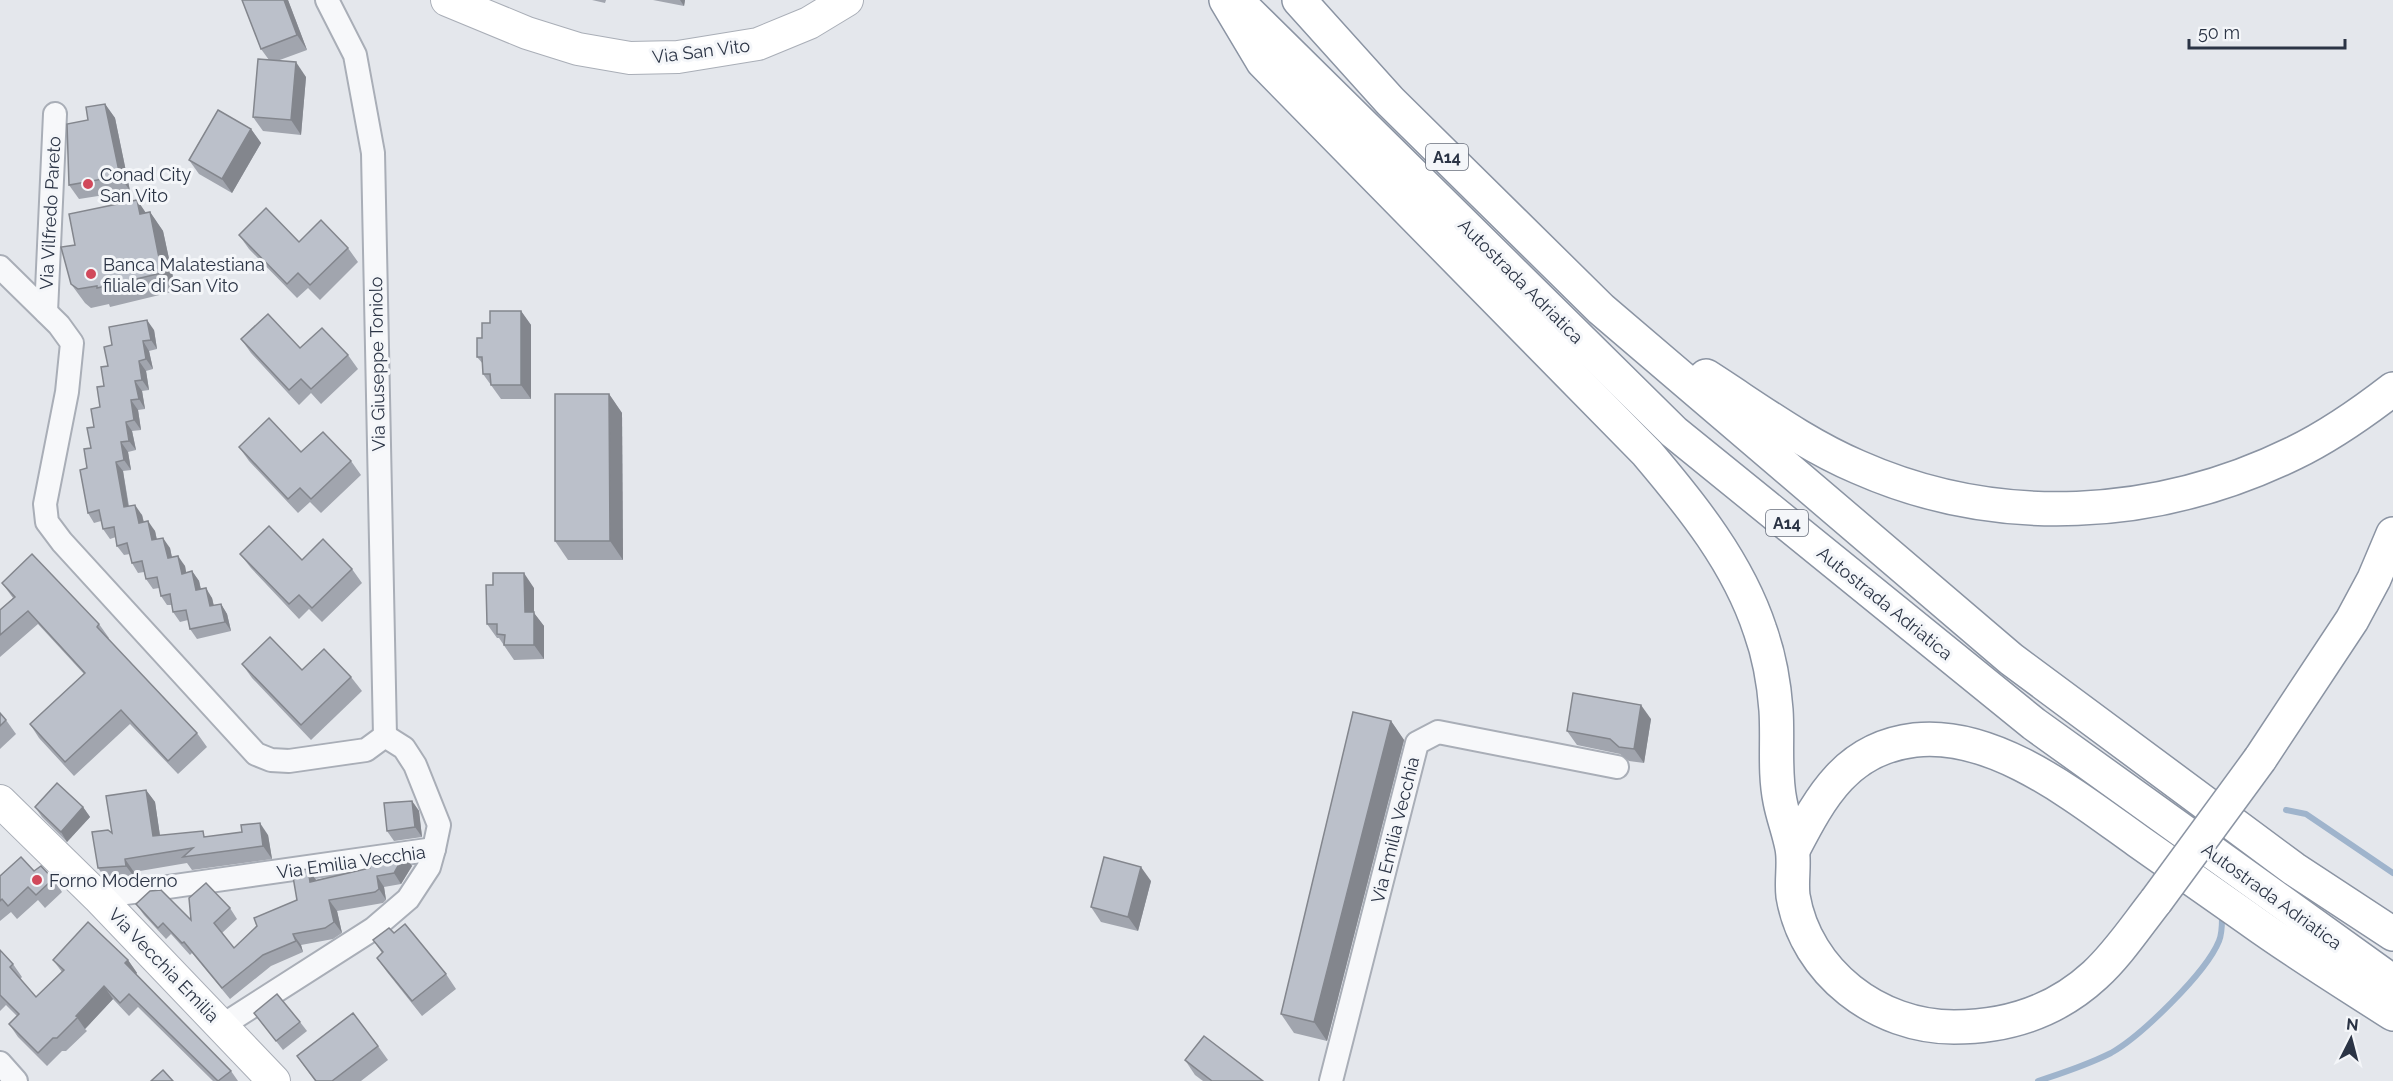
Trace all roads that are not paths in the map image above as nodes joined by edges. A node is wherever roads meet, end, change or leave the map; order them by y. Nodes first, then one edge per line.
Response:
1 (327, 0) edge
2 (447, 0) edge
3 (847, 0) edge
4 (1226, 0) edge
5 (1236, 0) edge
6 (1299, 0) edge
7 (55, 114) dead end
8 (0, 267) edge
9 (1601, 309) junction
10 (46, 312) junction
11 (2393, 389) edge
12 (2393, 534) edge
13 (385, 736) junction
14 (1617, 767) dead end
15 (0, 801) edge
16 (434, 849) junction
17 (1793, 850) junction
18 (99, 897) junction
19 (2393, 934) edge
20 (2393, 982) edge
21 (2393, 1014) edge
22 (223, 1025) junction
23 (0, 1063) edge
24 (16, 1081) edge
25 (274, 1081) edge
26 (1331, 1081) edge

1 - 13 street, Via Giuseppe Toniolo
2 - 3 street, Via San Vito
4 - 17 highway
5 - 20 highway, Autostrada Adriatica / A14
6 - 9 highway, Autostrada Adriatica / A14
7 - 10 street, Via Vilfredo Pareto
8 - 10 street
9 - 11 highway
9 - 19 highway, Autostrada Adriatica / A14
10 - 13 street
12 - 17 highway, bridge
13 - 16 street
14 - 26 street, Via Emilia Vecchia
15 - 18 street, Via Vecchia Emilia
16 - 18 street, Via Emilia Vecchia
16 - 22 street, Via Emilia Vecchia
17 - 21 highway
18 - 22 street, Via Vecchia Emilia
22 - 25 street, Via Vecchia Emilia
23 - 24 street

